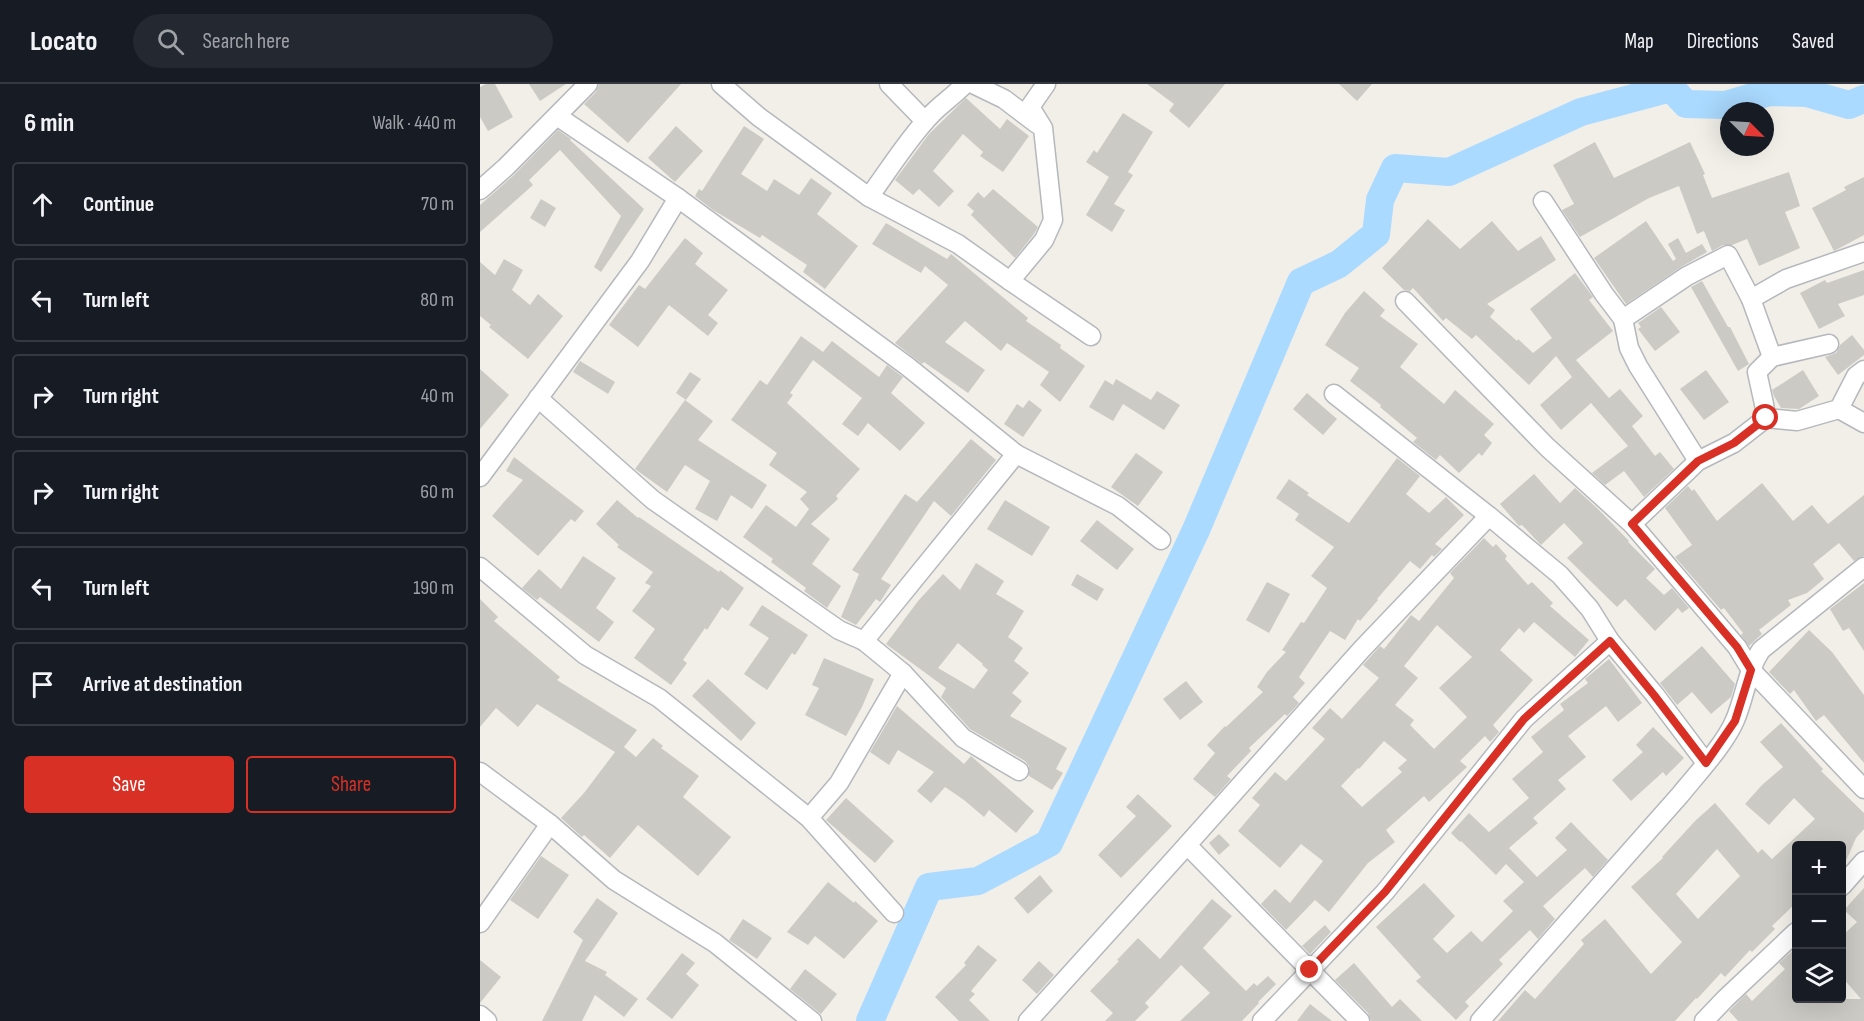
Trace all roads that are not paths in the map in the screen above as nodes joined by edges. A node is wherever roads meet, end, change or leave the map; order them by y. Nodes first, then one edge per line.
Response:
1 (588, 84) edge
2 (721, 84) edge
3 (889, 84) edge
4 (965, 84) edge
5 (973, 84) edge
6 (1046, 84) edge
7 (557, 116) junction
8 (926, 121) junction
9 (1043, 128) junction
10 (480, 189) edge
11 (869, 197) junction
12 (678, 198) junction
13 (1544, 201) dead end
14 (1864, 252) edge
15 (1010, 281) junction
16 (1751, 299) junction
17 (1405, 302) dead end
18 (1623, 319) junction
19 (1091, 336) dead end
20 (1829, 344) dead end
21 (1772, 357) junction
22 (1864, 370) edge
23 (1334, 394) dead end
24 (538, 398) junction
25 (1839, 410) junction
26 (1766, 418) junction
27 (1864, 423) edge
28 (1017, 454) junction
29 (1698, 461) junction
30 (480, 477) edge
31 (1489, 516) junction
32 (1632, 524) junction
33 (1161, 540) dead end
34 (480, 567) edge
35 (1864, 567) edge
36 (864, 641) junction
37 (1610, 641) junction
38 (1751, 670) junction
39 (903, 673) junction
40 (1706, 763) junction
41 (1019, 771) dead end
42 (480, 772) edge
43 (1864, 789) edge
44 (809, 818) junction
45 (550, 824) junction
46 (1187, 845) junction
47 (1864, 861) edge
48 (1846, 881) edge
49 (894, 913) dead end
50 (480, 922) edge
51 (1792, 937) edge
52 (1310, 970) junction
53 (480, 1015) edge
54 (487, 1021) edge
55 (812, 1021) edge
56 (1028, 1021) edge
57 (1262, 1021) edge
58 (1360, 1021) edge
59 (1480, 1021) edge
60 (1704, 1021) edge

1 - 7 street
2 - 11 street
3 - 8 street
4 - 8 street
5 - 9 street
6 - 9 street
7 - 10 street
7 - 12 street
8 - 11 street
9 - 15 street
11 - 15 street
12 - 24 street
12 - 28 street
13 - 18 street
14 - 16 street
15 - 19 street
16 - 18 street
16 - 21 street
17 - 32 street
18 - 29 street
20 - 21 street
21 - 26 street
22 - 25 street
23 - 31 street
24 - 30 street
24 - 36 street
25 - 26 street
25 - 27 street
26 - 29 street
28 - 33 street
28 - 36 street
29 - 32 street
31 - 37 street
31 - 46 street
32 - 38 street
34 - 44 street
35 - 38 street
36 - 39 street
37 - 40 street
37 - 52 street
38 - 40 street
38 - 43 street
39 - 41 street
39 - 44 street
40 - 59 street
42 - 45 street
44 - 49 street
45 - 50 street
45 - 55 street
46 - 52 street
46 - 56 street
47 - 48 street
51 - 60 street
52 - 57 street
52 - 58 street
53 - 54 street

